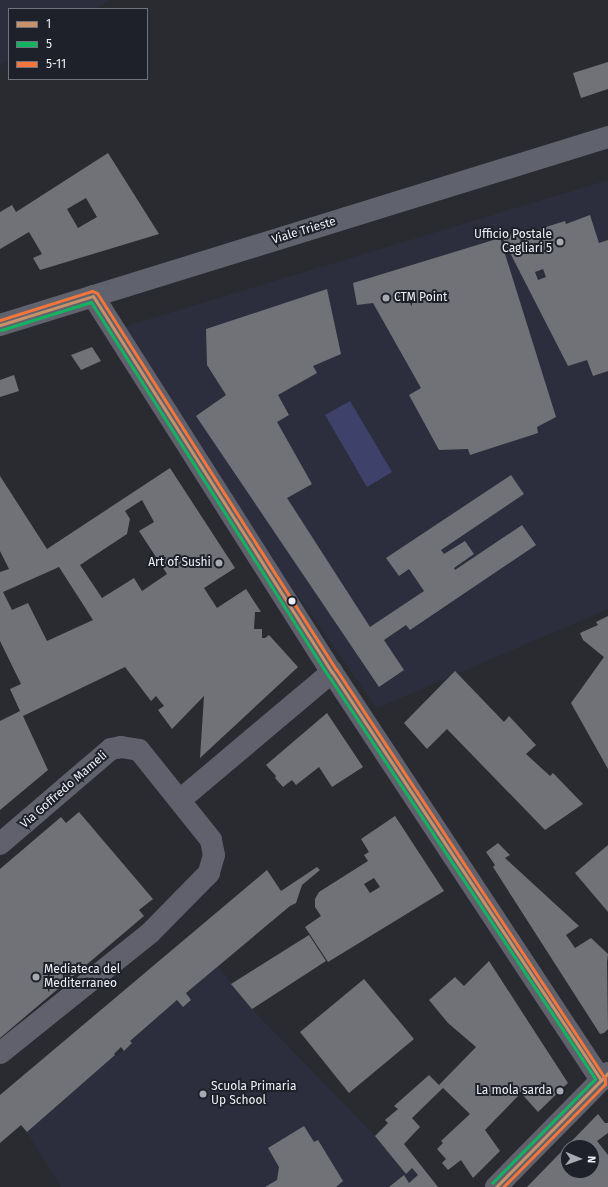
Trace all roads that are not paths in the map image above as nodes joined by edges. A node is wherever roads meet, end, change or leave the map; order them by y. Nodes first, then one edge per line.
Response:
1 (608, 137) edge
2 (94, 296) junction
3 (0, 325) edge
4 (332, 672) junction
5 (180, 800) junction
6 (0, 844) edge
7 (0, 1053) edge
8 (604, 1076) edge
9 (496, 1187) edge

1 - 2 main road, Viale Trieste
2 - 3 main road, Viale Trieste
2 - 4 street
4 - 5 street
4 - 8 street
5 - 6 street, Via Goffredo Mameli
5 - 7 street, Via Goffredo Mameli
8 - 9 street

